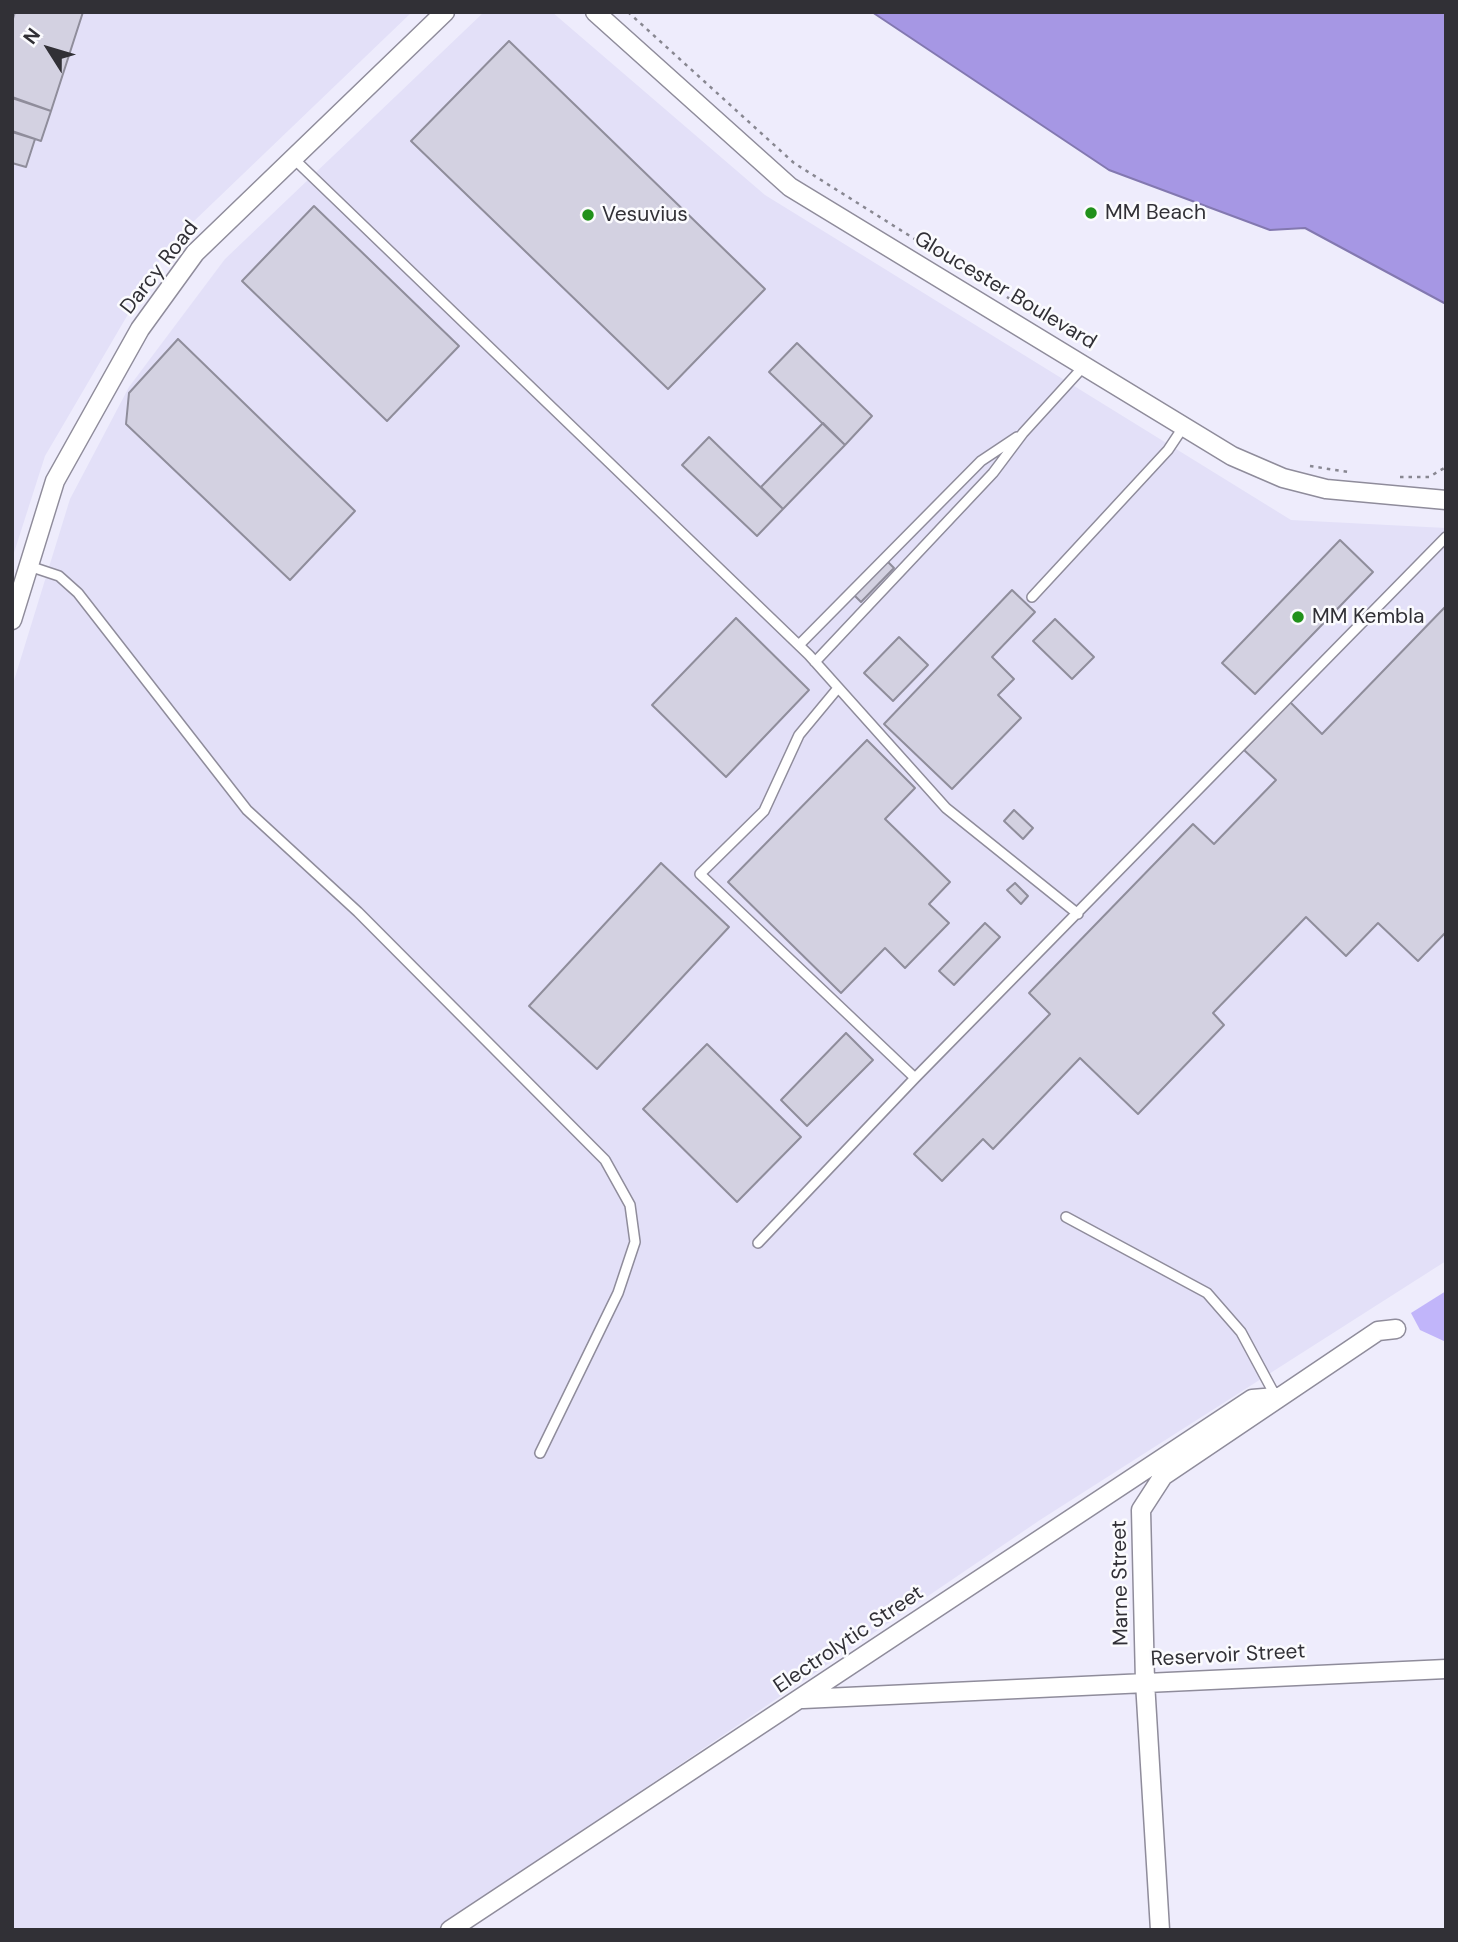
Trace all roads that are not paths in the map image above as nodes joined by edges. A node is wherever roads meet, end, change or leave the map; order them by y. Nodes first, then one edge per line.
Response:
1 (445, 12) edge
2 (595, 12) edge
3 (293, 158) junction
4 (1084, 366) junction
5 (1184, 426) junction
6 (1023, 433) junction
7 (1446, 500) edge
8 (1446, 537) edge
9 (29, 566) junction
10 (1032, 597) dead end
11 (12, 620) edge
12 (799, 645) junction
13 (815, 662) junction
14 (838, 688) junction
15 (1078, 914) junction
16 (915, 1078) junction
17 (1066, 1217) dead end
18 (758, 1244) dead end
19 (1396, 1329) dead end
20 (1276, 1397) junction
21 (540, 1453) dead end
22 (1446, 1669) edge
23 (1145, 1682) junction
24 (803, 1699) junction
25 (450, 1930) edge
26 (1160, 1930) edge

1 - 3 street, Darcy Road
2 - 4 street, Gloucester Boulevard
3 - 9 street, Darcy Road
3 - 12 lane
4 - 5 street, Gloucester Boulevard
4 - 6 lane
5 - 7 street, Gloucester Boulevard
5 - 10 lane
6 - 12 lane
6 - 13 lane
8 - 15 lane
9 - 11 street, Darcy Road
9 - 21 lane
12 - 13 lane
13 - 14 lane
14 - 15 lane
14 - 16 lane
15 - 16 lane
16 - 18 lane
17 - 20 lane
19 - 20 street, Marne Street
20 - 23 street, Marne Street
20 - 24 street, Electrolytic Street
22 - 23 street, Reservoir Street
23 - 24 street, Reservoir Street
23 - 26 street, Marne Street
24 - 25 street, Electrolytic Street

